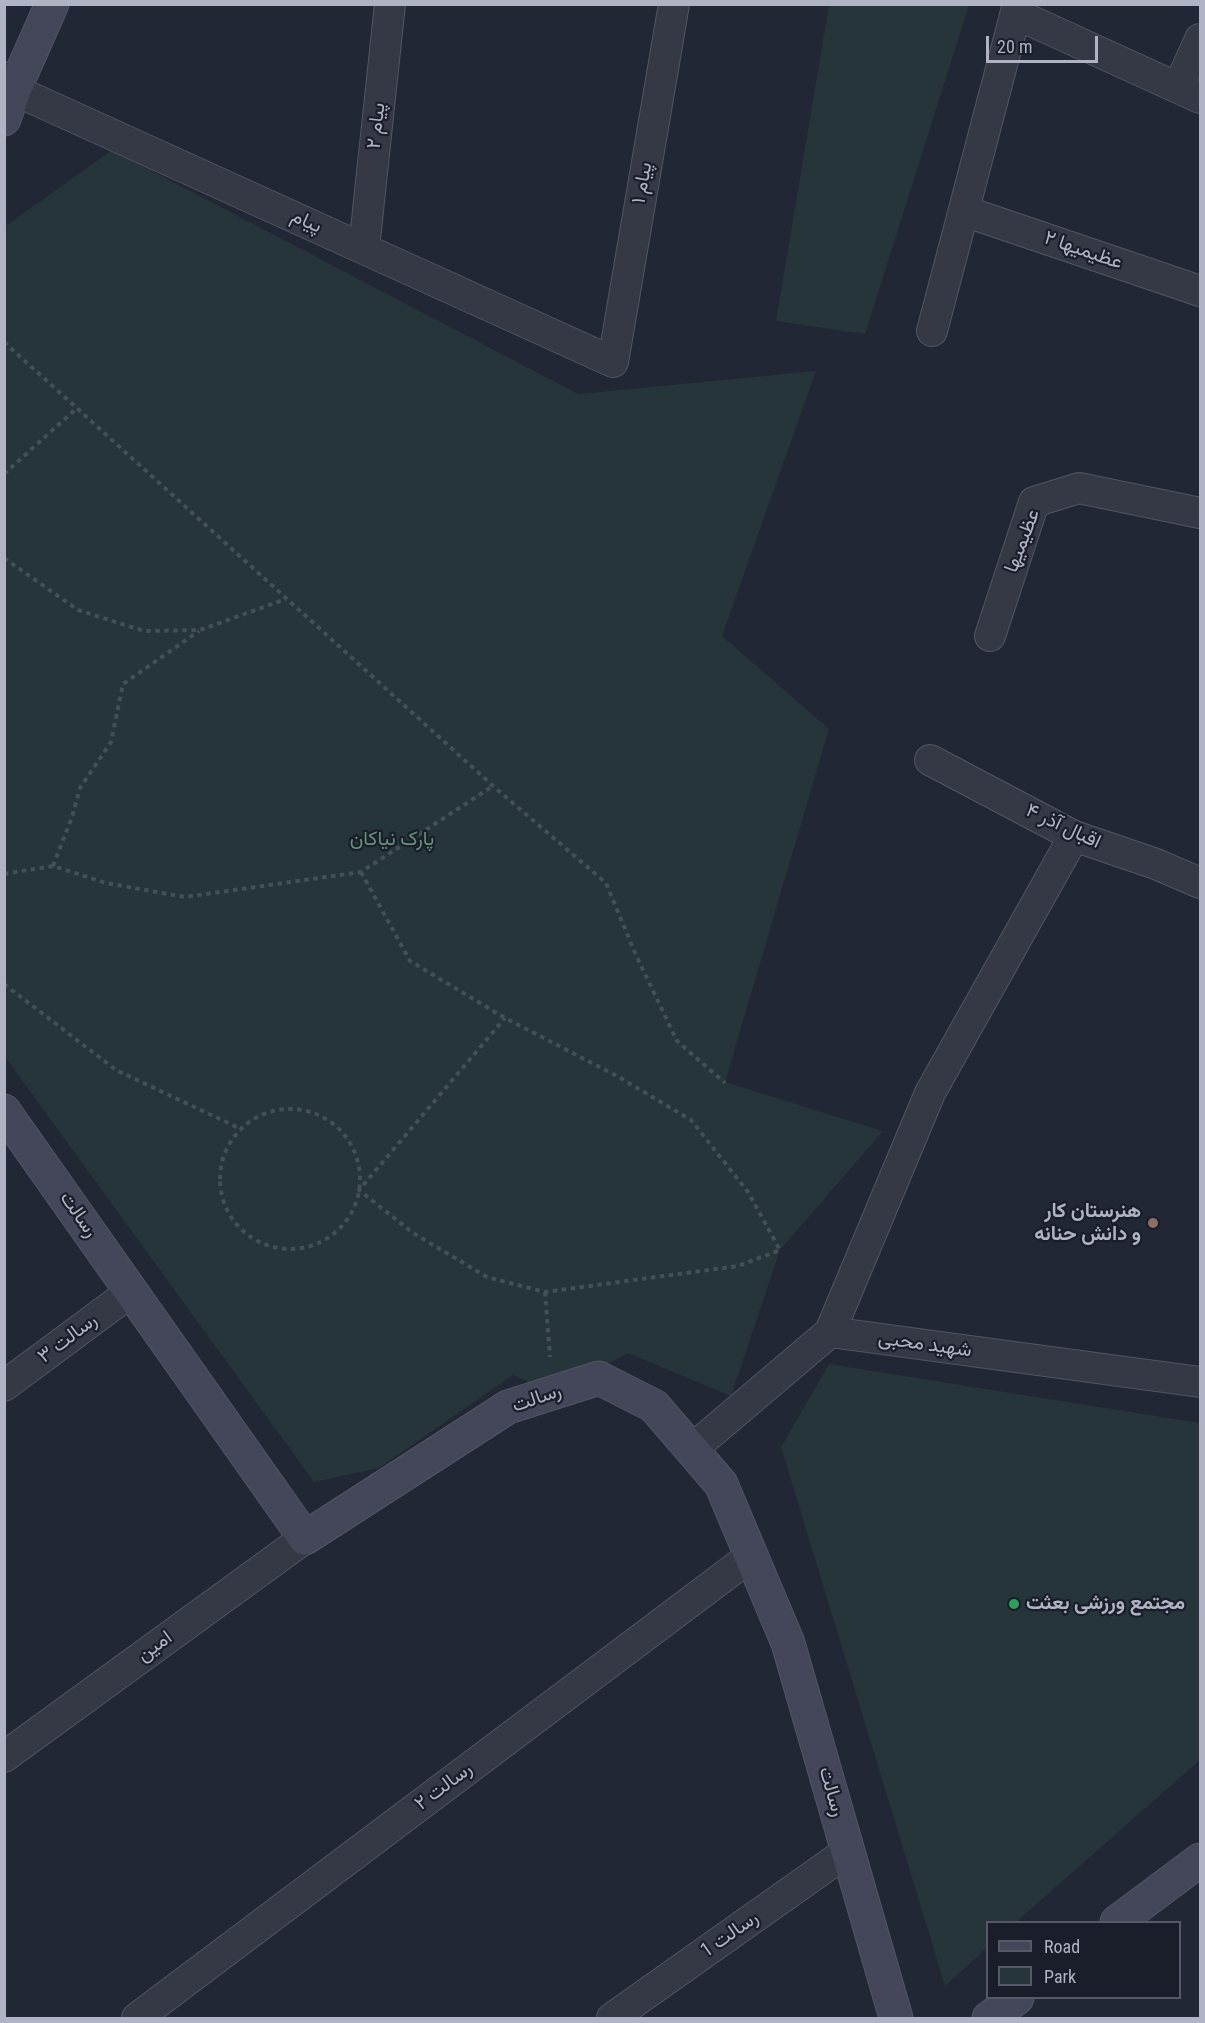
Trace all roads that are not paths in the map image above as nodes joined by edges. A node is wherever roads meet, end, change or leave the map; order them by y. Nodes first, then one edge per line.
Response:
1 (52, 4) edge
2 (390, 4) edge
3 (674, 4) edge
4 (1017, 9) edge
5 (1200, 39) edge
6 (1189, 93) edge
7 (8, 95) edge
8 (964, 211) junction
9 (364, 248) junction
10 (1200, 290) edge
11 (932, 331) dead end
12 (613, 362) joint
13 (1200, 513) edge
14 (990, 636) dead end
15 (930, 760) dead end
16 (1074, 836) junction
17 (1200, 883) edge
18 (4, 1111) edge
19 (132, 1292) junction
20 (830, 1332) junction
21 (1200, 1382) edge
22 (4, 1386) edge
23 (692, 1450) junction
24 (305, 1538) junction
25 (751, 1556) junction
26 (4, 1757) edge
27 (848, 1851) junction
28 (1200, 1860) edge
29 (1120, 1921) edge
30 (1016, 1999) edge
31 (137, 2019) edge
32 (612, 2019) edge
33 (896, 2019) edge
34 (989, 2019) edge

1 - 7 street
2 - 9 street, پیام ۲
3 - 12 street, پیام ۱
4 - 6 street
4 - 8 street
5 - 6 street
7 - 9 street, پیام
8 - 10 street, عظیمیها ۲
8 - 11 street
9 - 12 street, پیام
13 - 14 street, عظیمیها
15 - 16 street, اقبال آذر ۴
16 - 17 street, اقبال آذر ۴
16 - 20 street
18 - 19 street, رسالت
19 - 22 street, رسالت ۳
19 - 24 street, رسالت
20 - 21 street, شهید محبی
20 - 23 street
23 - 24 street, رسالت
23 - 25 street, رسالت
24 - 26 street, امین
25 - 27 street, رسالت
25 - 31 street, رسالت ۲
27 - 32 street, رسالت 1
27 - 33 street, رسالت
28 - 29 street
30 - 34 street

